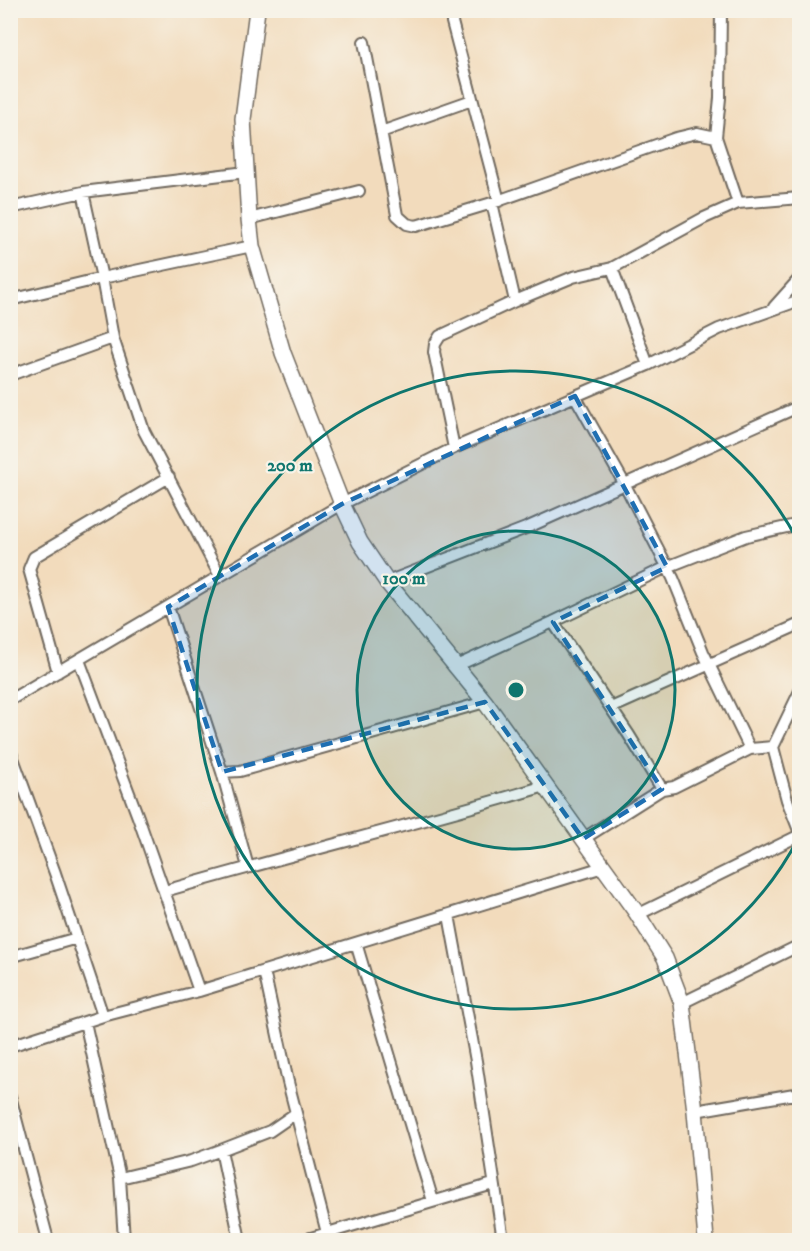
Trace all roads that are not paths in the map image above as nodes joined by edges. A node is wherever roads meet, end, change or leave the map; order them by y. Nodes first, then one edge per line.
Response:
1 (257, 10) edge
2 (453, 10) edge
3 (721, 10) edge
4 (364, 42) dead end
5 (472, 100) junction
6 (381, 132) junction
7 (716, 136) junction
8 (246, 172) junction
9 (359, 191) dead end
10 (83, 192) junction
11 (800, 198) edge
12 (496, 202) junction
13 (738, 203) junction
14 (10, 208) edge
15 (249, 219) junction
16 (252, 246) junction
17 (612, 268) junction
18 (102, 278) junction
19 (800, 278) edge
20 (10, 300) edge
21 (800, 300) edge
22 (515, 301) junction
23 (772, 310) junction
24 (113, 338) junction
25 (648, 365) junction
26 (10, 375) edge
27 (574, 396) junction
28 (800, 406) edge
29 (454, 448) junction
30 (169, 477) junction
31 (624, 483) junction
32 (342, 504) junction
33 (800, 524) edge
34 (667, 567) junction
35 (220, 576) junction
36 (387, 582) junction
37 (168, 607) junction
38 (553, 622) junction
39 (800, 624) edge
40 (79, 660) junction
41 (710, 665) junction
42 (454, 667) junction
43 (58, 672) junction
44 (800, 691) edge
45 (10, 700) edge
46 (485, 702) junction
47 (610, 708) junction
48 (773, 747) junction
49 (750, 749) junction
50 (10, 750) edge
51 (222, 772) junction
52 (545, 786) junction
53 (663, 789) junction
54 (800, 834) edge
55 (583, 839) junction
56 (248, 867) junction
57 (603, 867) junction
58 (165, 891) junction
59 (448, 915) junction
60 (637, 915) junction
61 (77, 938) junction
62 (356, 943) junction
63 (800, 945) edge
64 (10, 957) edge
65 (264, 971) junction
66 (199, 991) junction
67 (682, 1003) junction
68 (103, 1016) junction
69 (85, 1022) junction
70 (10, 1046) edge
71 (799, 1093) edge
72 (10, 1096) edge
73 (800, 1108) edge
74 (695, 1111) junction
75 (296, 1113) junction
76 (221, 1150) junction
77 (120, 1178) junction
78 (493, 1184) junction
79 (433, 1201) junction
80 (327, 1233) junction
81 (48, 1240) edge
82 (124, 1240) edge
83 (240, 1240) edge
84 (304, 1240) edge
85 (503, 1240) edge
86 (705, 1240) edge

1 - 8 street
2 - 5 street
3 - 7 street
4 - 6 street
5 - 6 street
5 - 12 street
6 - 12 street
7 - 12 street
7 - 13 street
8 - 10 street
8 - 15 street
9 - 15 street
10 - 14 street
10 - 18 street
11 - 13 street
12 - 22 street
13 - 17 street
15 - 16 street
16 - 18 street
16 - 32 street
17 - 22 street
17 - 25 street
18 - 20 street
18 - 24 street
19 - 23 street
21 - 23 street
22 - 29 street
23 - 25 street
24 - 26 street
24 - 30 street
25 - 27 street
27 - 29 street
27 - 31 street
28 - 31 street
29 - 32 street
30 - 35 street
30 - 43 street
31 - 34 street
31 - 36 street
32 - 35 street
32 - 36 street
33 - 34 street
34 - 38 street
34 - 41 street
35 - 37 street
36 - 42 street
37 - 40 street
37 - 51 street
38 - 42 street
38 - 47 street
39 - 41 street
40 - 43 street
40 - 58 street
41 - 47 street
41 - 49 street
42 - 46 street
43 - 45 street
44 - 48 street
46 - 51 street
46 - 52 street
47 - 53 street
48 - 49 street
48 - 54 street
49 - 53 street
50 - 61 street
51 - 56 street
52 - 55 street
52 - 56 street
53 - 55 street
54 - 60 street
55 - 57 street
56 - 58 street
57 - 59 street
57 - 60 street
58 - 66 street
59 - 62 street
59 - 78 street
60 - 67 street
61 - 64 street
61 - 68 street
62 - 65 street
62 - 79 street
63 - 67 street
65 - 66 street
65 - 75 street
66 - 68 street
67 - 74 street
68 - 69 street
69 - 70 street
69 - 77 street
71 - 73 street
71 - 74 street
72 - 81 street
74 - 86 street
75 - 76 street
75 - 80 street
76 - 77 street
76 - 83 street
77 - 82 street
78 - 79 street
78 - 85 street
79 - 80 street
80 - 84 street

